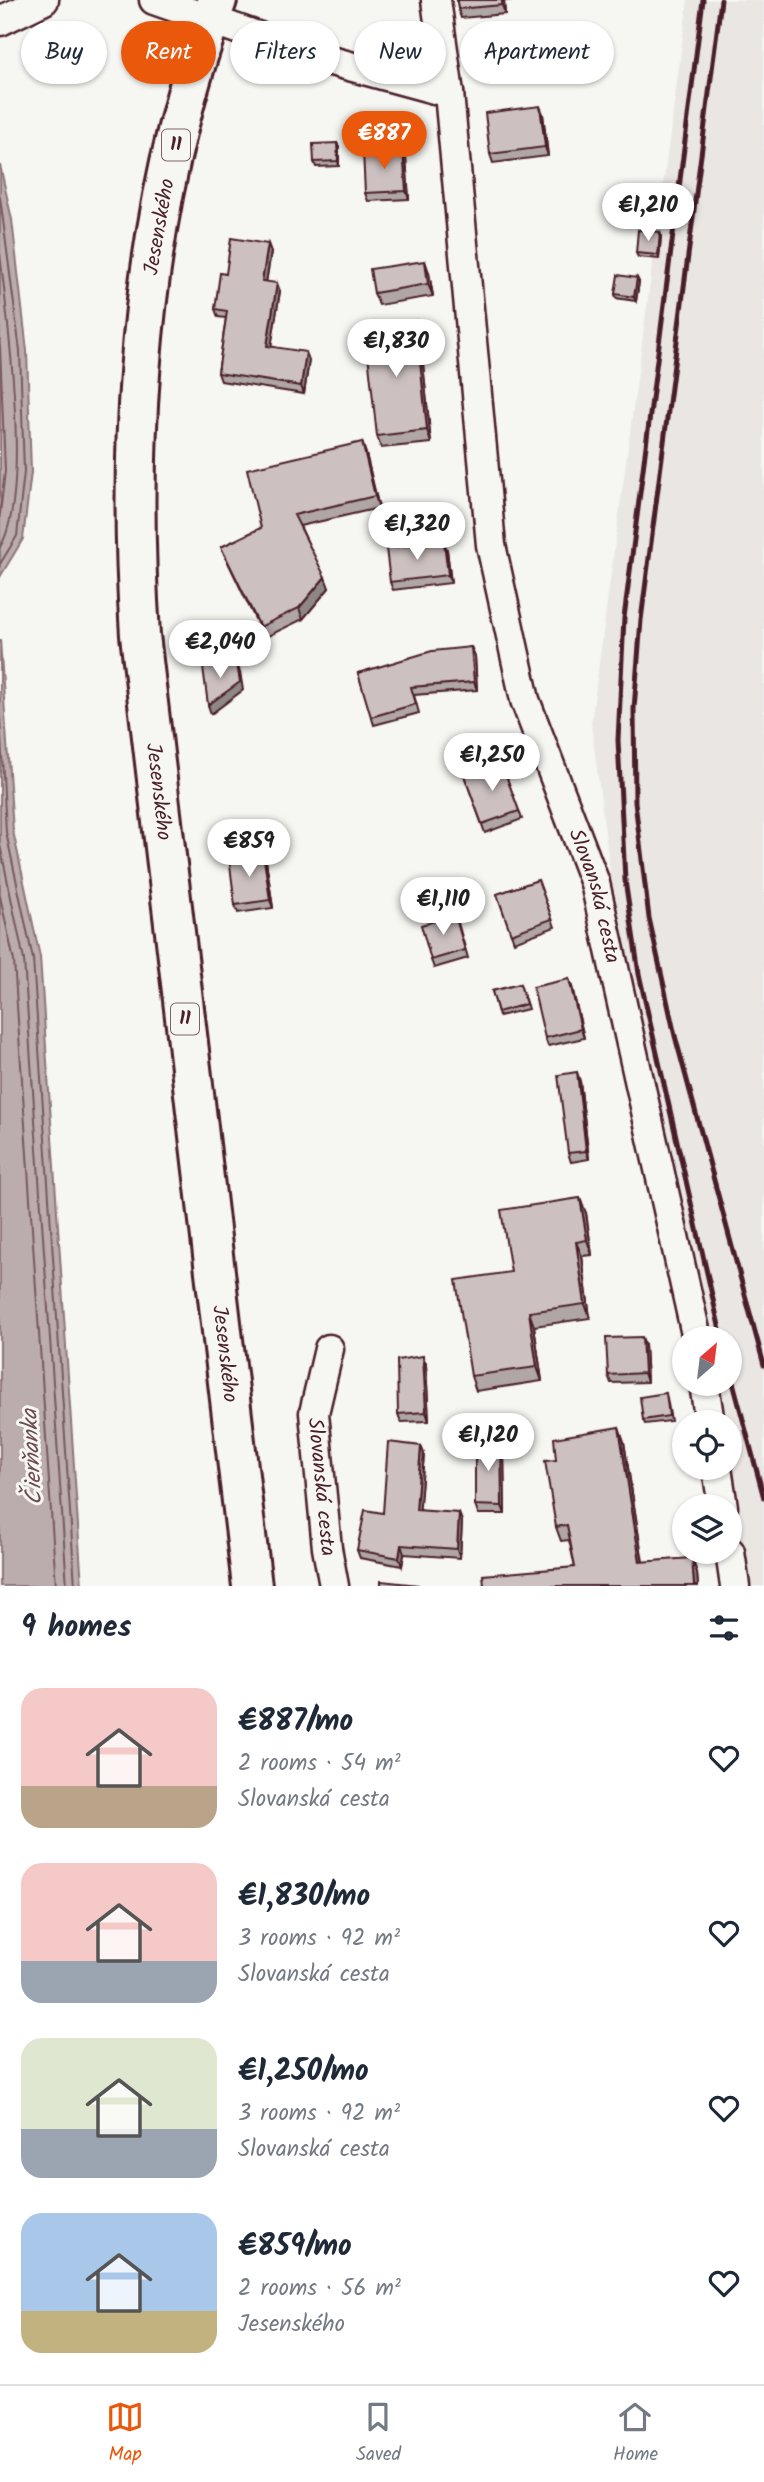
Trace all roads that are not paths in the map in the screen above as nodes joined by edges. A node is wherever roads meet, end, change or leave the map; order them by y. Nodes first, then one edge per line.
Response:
1 (44, 0) edge
2 (154, 0) edge
3 (436, 0) edge
4 (214, 9) edge
5 (0, 21) edge
6 (449, 93) junction
7 (694, 1326) edge
8 (330, 1349) dead end
9 (732, 1564) edge
10 (252, 1586) edge
11 (334, 1586) edge
12 (735, 1586) edge

1 - 5 street
2 - 4 street
3 - 6 street, Slovanská cesta
4 - 6 street
4 - 10 main road, Jesenského / 11
6 - 7 street, Slovanská cesta
8 - 11 street, Slovanská cesta
9 - 12 street

